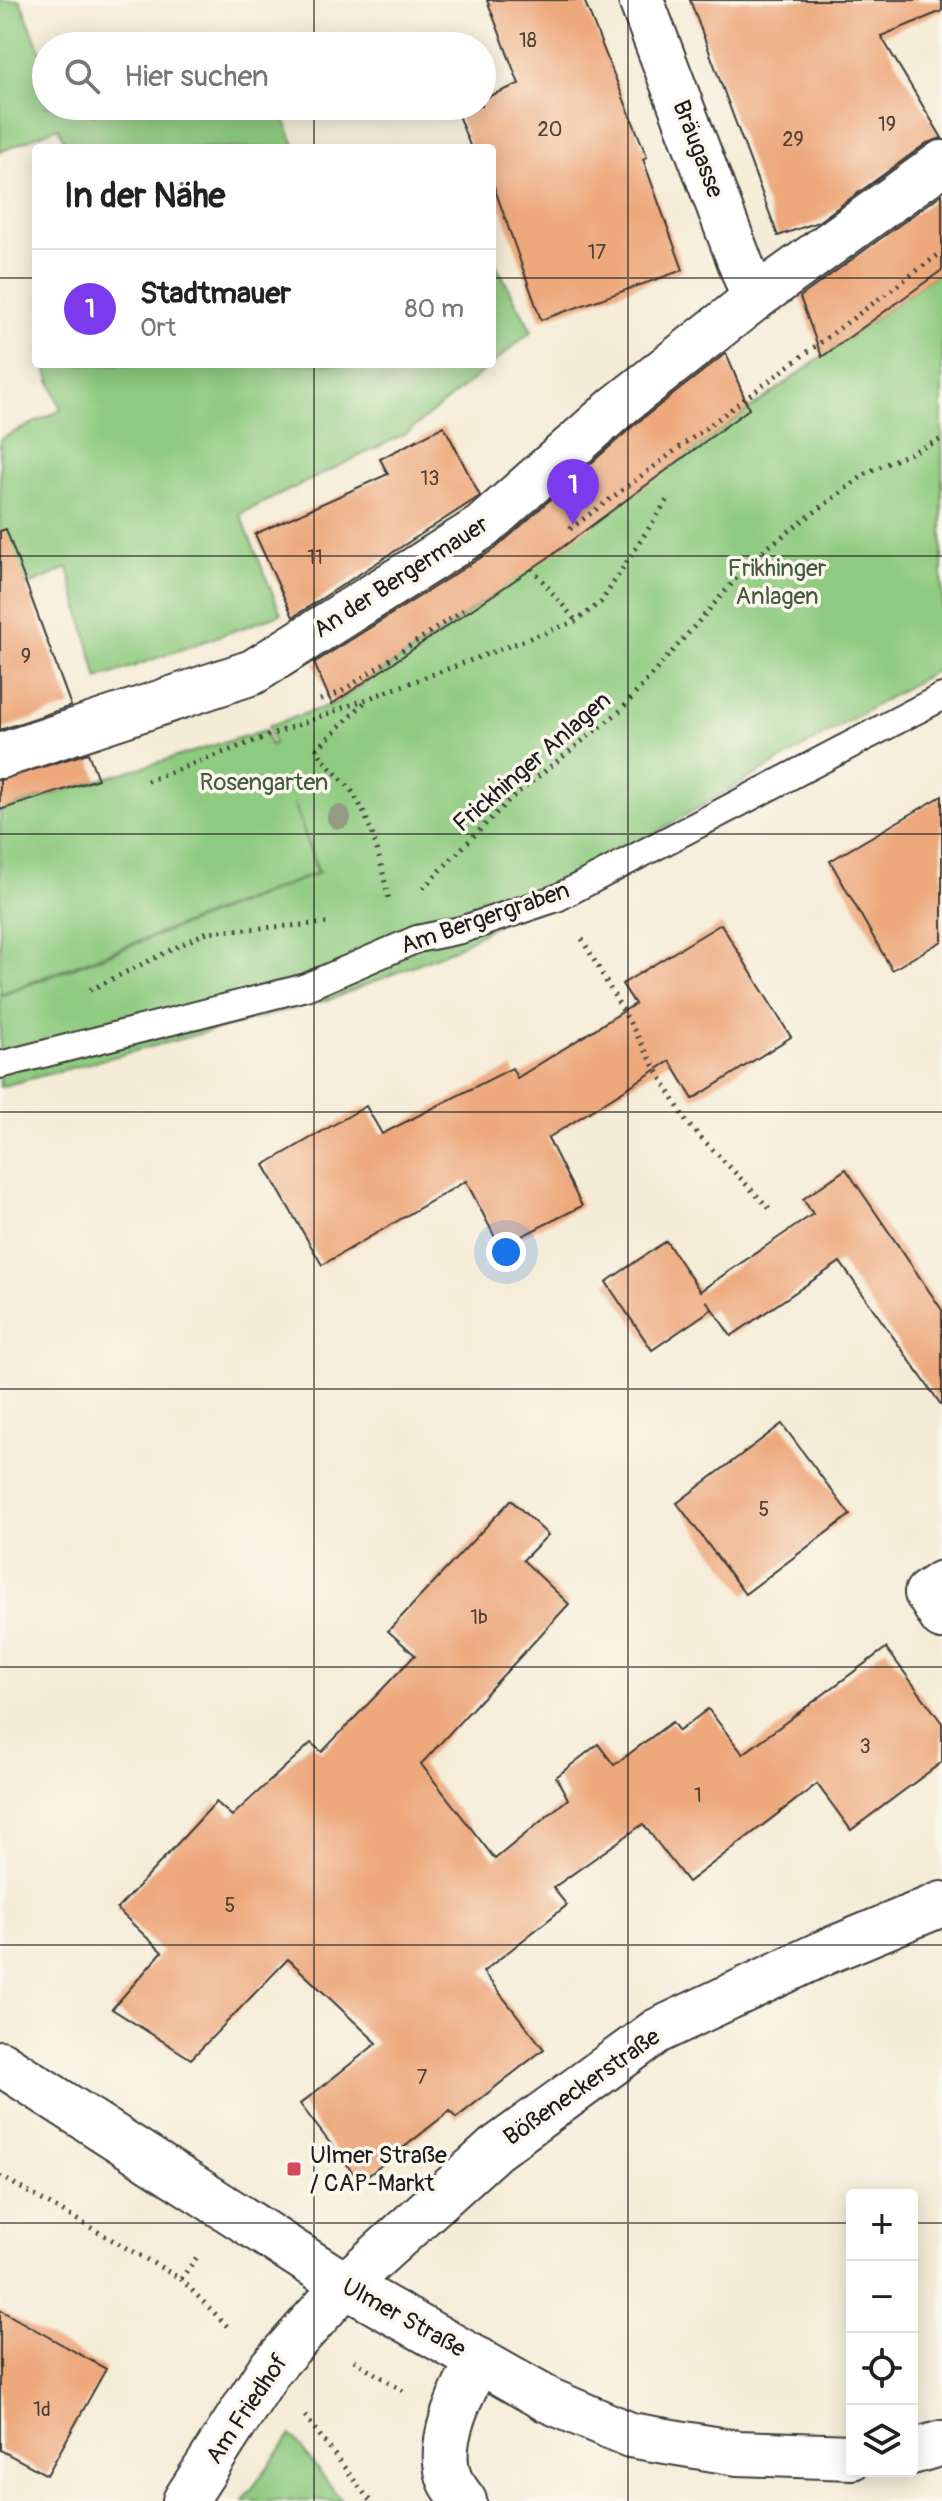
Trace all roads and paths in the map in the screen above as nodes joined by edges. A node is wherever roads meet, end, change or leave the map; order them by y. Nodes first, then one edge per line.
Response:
1 (641, 0) edge
2 (942, 163) edge
3 (754, 299) junction
4 (942, 439) edge
5 (667, 500) dead end
6 (532, 568) dead end
7 (576, 621) junction
8 (942, 697) edge
9 (366, 702) junction
10 (0, 756) edge
11 (147, 781) dead end
12 (414, 896) dead end
13 (557, 898) junction
14 (390, 903) dead end
15 (331, 923) dead end
16 (85, 993) dead end
17 (0, 1065) edge
18 (772, 1211) dead end
19 (942, 1583) edge
20 (942, 1617) edge
21 (942, 1904) edge
22 (0, 2063) edge
23 (0, 2176) edge
24 (345, 2285) junction
25 (350, 2357) dead end
26 (479, 2360) junction
27 (269, 2370) junction
28 (451, 2420) junction
29 (942, 2443) edge
30 (918, 2450) edge
31 (846, 2457) edge
32 (185, 2501) edge
33 (370, 2501) edge
34 (464, 2501) edge

1 - 3 street, Bräugasse
2 - 3 street, An der Bergermauer
3 - 10 street, An der Bergermauer
4 - 12 path, Frickhinger Anlagen
5 - 7 path
6 - 7 path
7 - 9 path
8 - 13 lane, Am Bergergraben
9 - 11 path
9 - 14 path
13 - 17 lane, Am Bergergraben
13 - 18 path
15 - 16 path
19 - 20 street
21 - 24 street, Bößeneckerstraße
22 - 24 street, Ulmer Straße
23 - 27 path
24 - 26 street, Ulmer Straße
24 - 27 street, Am Friedhof
25 - 28 path
26 - 28 street
26 - 31 street, Ulmer Straße
27 - 32 street, Am Friedhof
27 - 33 path
28 - 34 street
29 - 30 street

